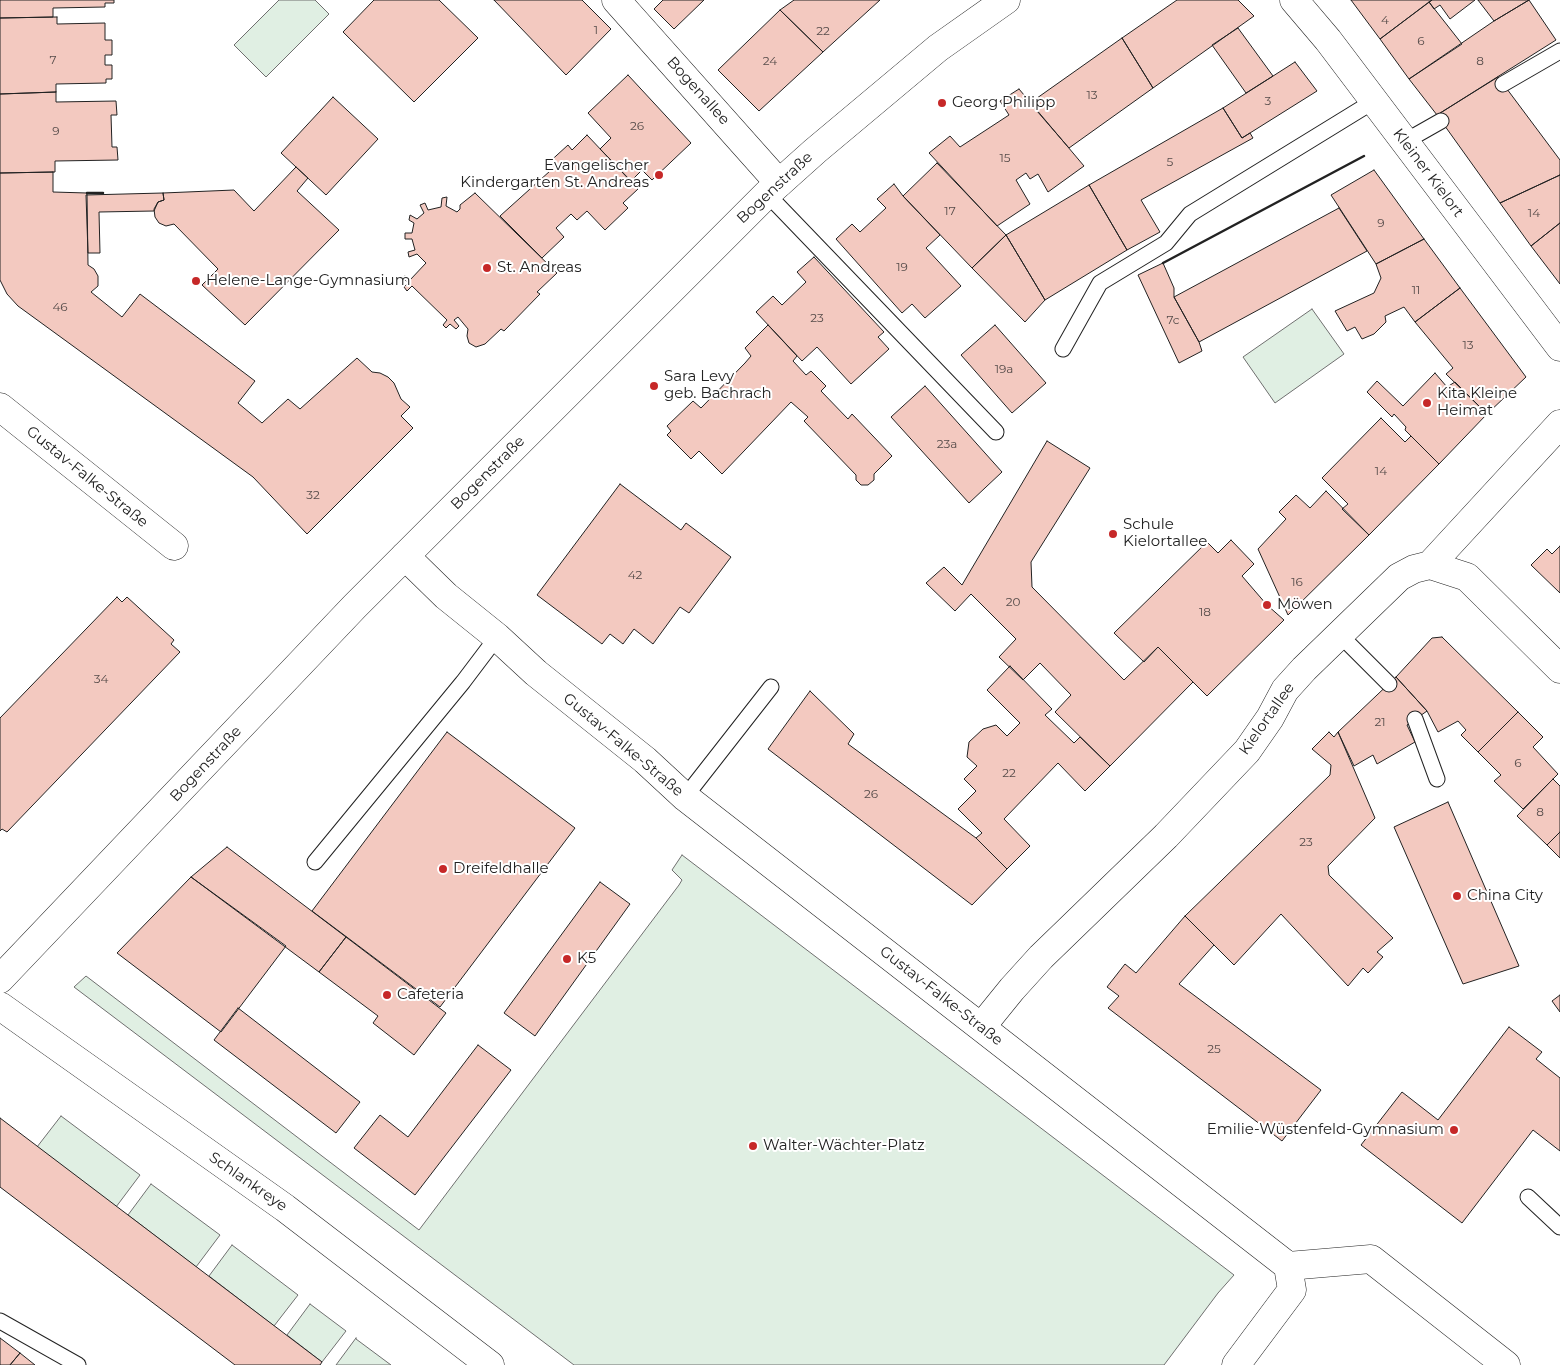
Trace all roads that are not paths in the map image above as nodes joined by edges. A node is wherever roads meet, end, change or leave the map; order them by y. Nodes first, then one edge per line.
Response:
1 (1006, 0) edge
2 (1294, 0) edge
3 (628, 4) edge
4 (1560, 51) edge
5 (1504, 84) dead end
6 (1374, 101) junction
7 (1441, 121) dead end
8 (1404, 142) junction
9 (773, 188) junction
10 (1560, 347) edge
11 (1063, 348) dead end
12 (0, 406) edge
13 (1560, 424) edge
14 (996, 432) dead end
15 (174, 546) dead end
16 (405, 556) junction
17 (1430, 565) junction
18 (1339, 634) junction
19 (497, 637) junction
20 (1560, 669) edge
21 (1388, 684) dead end
22 (770, 687) dead end
23 (1415, 719) dead end
24 (1437, 780) dead end
25 (685, 797) junction
26 (316, 862) dead end
27 (0, 979) edge
28 (0, 1006) edge
29 (982, 1026) junction
30 (1528, 1197) dead end
31 (1560, 1227) edge
32 (1288, 1266) junction
33 (0, 1321) edge
34 (78, 1365) edge
35 (490, 1365) edge
36 (1236, 1365) edge
37 (1506, 1365) edge

1 - 9 street, Bogenstraße
2 - 6 street, Kleiner Kielort
3 - 9 street, Bogenallee
4 - 5 lane
6 - 8 street, Kleiner Kielort
6 - 11 lane
7 - 8 lane
8 - 10 street, Kleiner Kielort
9 - 14 lane
9 - 16 street, Bogenstraße
12 - 15 street, Gustav-Falke-Straße
13 - 17 street, Kielortallee
16 - 19 street, Gustav-Falke-Straße
16 - 27 street, Bogenstraße
17 - 18 street, Kielortallee
17 - 20 street
18 - 21 lane
18 - 29 street, Kielortallee
19 - 25 street, Gustav-Falke-Straße
19 - 26 lane
22 - 25 lane
23 - 24 lane
25 - 29 street, Gustav-Falke-Straße
28 - 35 street, Schlankreye
29 - 32 street, Gustav-Falke-Straße
30 - 31 lane
32 - 36 street
32 - 37 street
33 - 34 lane

